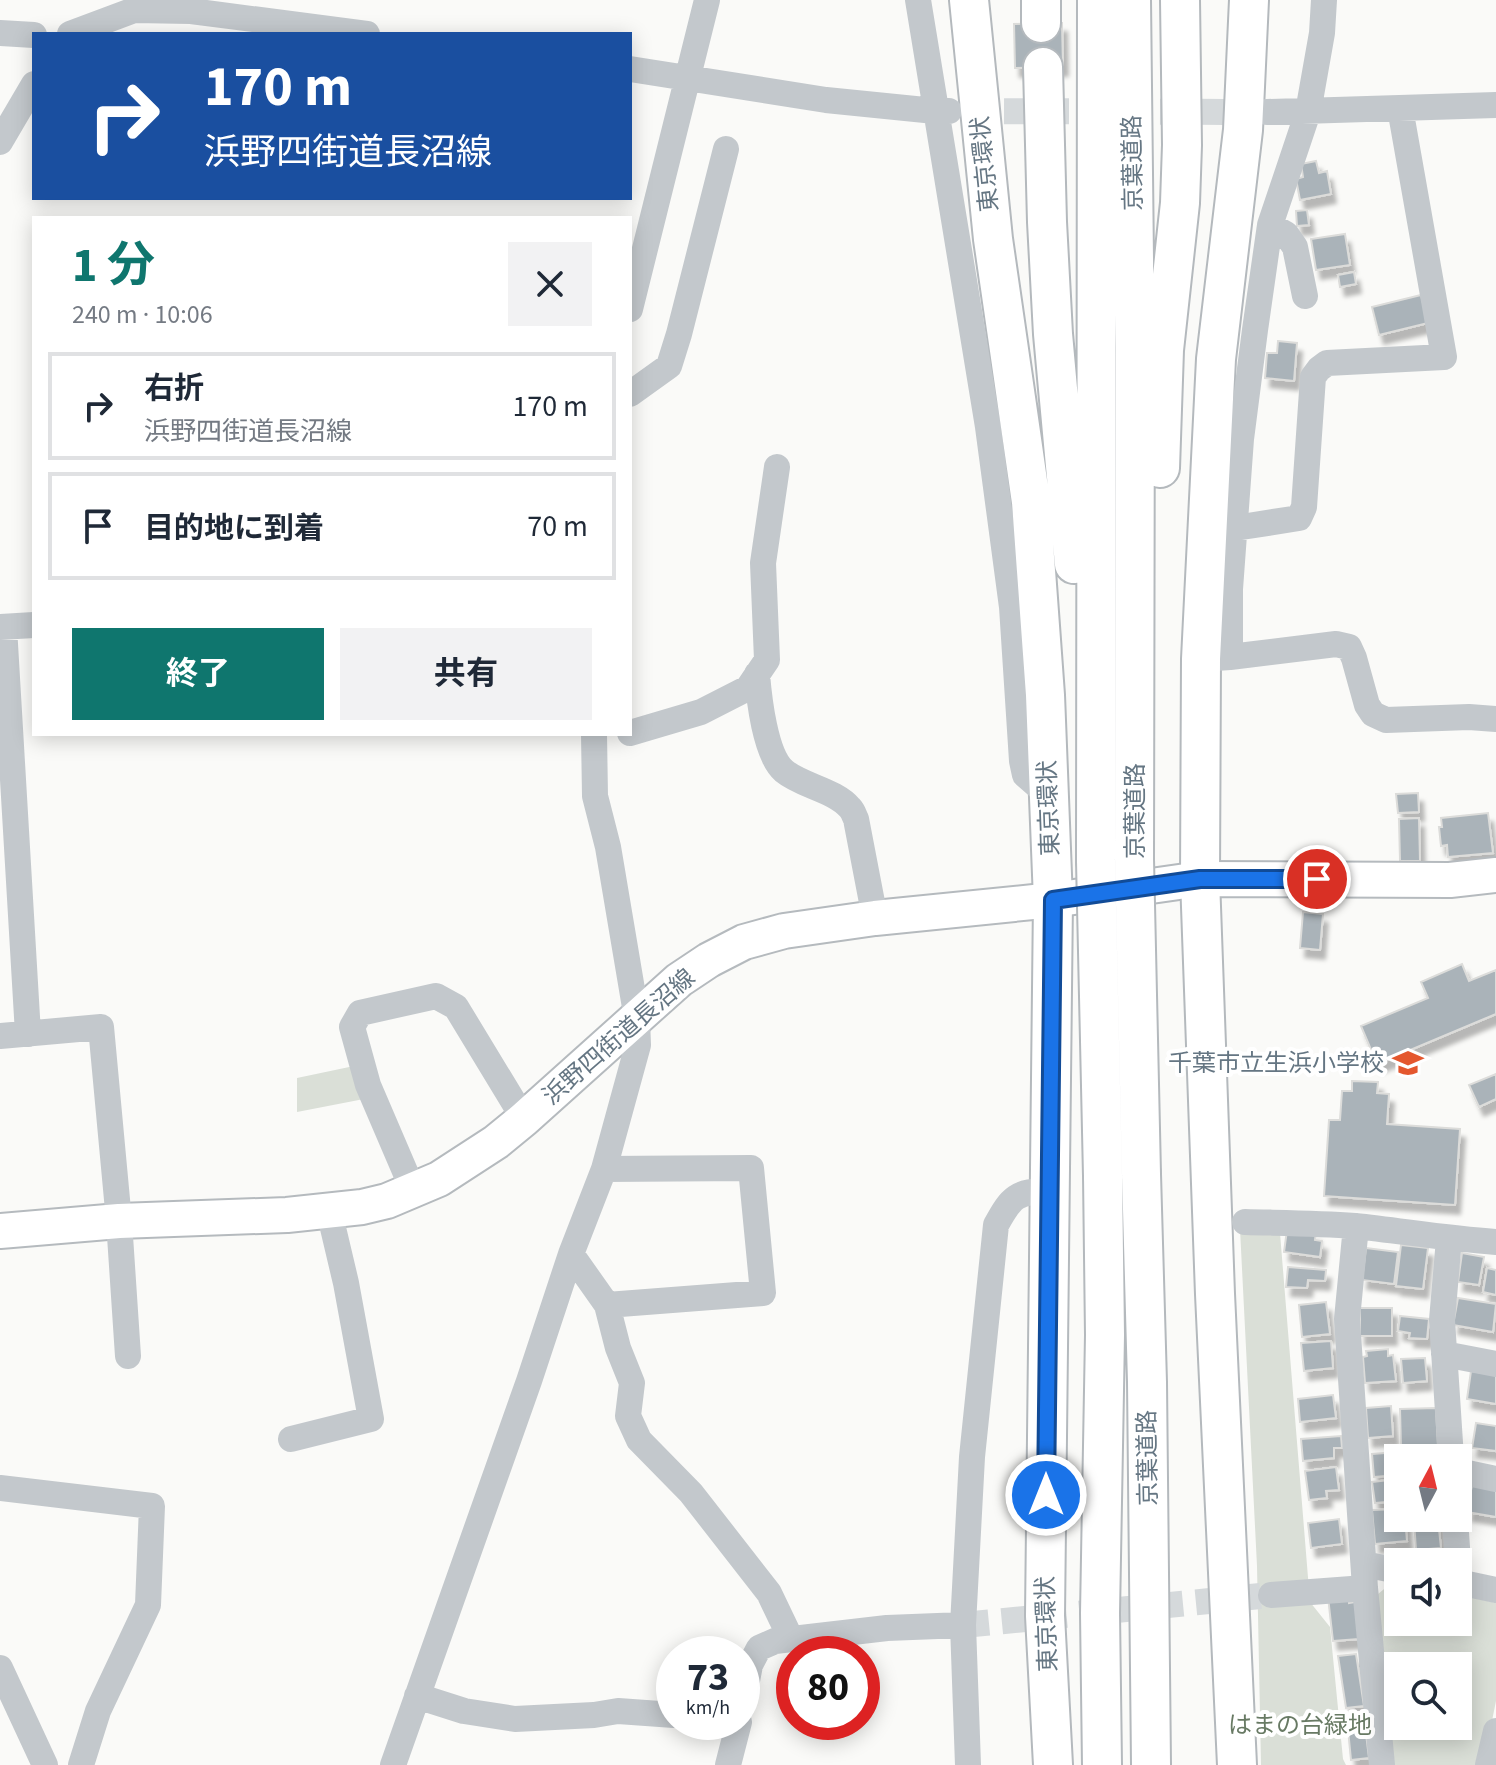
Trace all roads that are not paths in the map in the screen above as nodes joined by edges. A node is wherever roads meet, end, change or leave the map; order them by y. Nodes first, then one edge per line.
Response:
1 (707, 0) edge
2 (918, 0) edge
3 (944, 0) edge
4 (969, 0) edge
5 (1097, 0) edge
6 (1131, 0) edge
7 (1180, 0) edge
8 (1249, 0) edge
9 (1324, 0) edge
10 (75, 32) edge
11 (352, 32) edge
12 (0, 33) edge
13 (32, 35) edge
14 (1043, 67) dead end
15 (632, 69) edge
16 (687, 77) junction
17 (32, 87) edge
18 (1496, 105) edge
19 (1400, 108) junction
20 (942, 111) junction
21 (1267, 112) tunnel mouth
22 (1308, 112) junction
23 (0, 142) edge
24 (726, 149) dead end
25 (1270, 225) junction
26 (993, 239) junction
27 (1305, 296) dead end
28 (632, 301) edge
29 (632, 393) edge
30 (777, 467) dead end
31 (1235, 528) junction
32 (32, 625) edge
33 (2, 627) edge
34 (1215, 658) junction
35 (757, 674) junction
36 (1496, 719) edge
37 (632, 733) edge
38 (614, 736) edge
39 (594, 739) edge
40 (1096, 745) junction
41 (1048, 795) junction
42 (1135, 800) junction
43 (1496, 875) edge
44 (1200, 879) junction
45 (1053, 900) junction
46 (875, 918) junction
47 (637, 1019) junction
48 (28, 1034) junction
49 (0, 1036) edge
50 (524, 1119) junction
51 (604, 1169) junction
52 (413, 1190) junction
53 (1049, 1191) junction
54 (329, 1211) junction
55 (119, 1221) junction
56 (1245, 1222) dead end
57 (1356, 1226) junction
58 (0, 1231) edge
59 (1449, 1239) junction
60 (1496, 1242) edge
61 (571, 1254) junction
62 (607, 1305) junction
63 (1444, 1354) junction
64 (128, 1356) dead end
65 (1496, 1364) edge
66 (291, 1439) dead end
67 (1450, 1444) edge
68 (1472, 1474) edge
69 (1496, 1479) edge
70 (0, 1488) edge
71 (1384, 1573) edge
72 (1364, 1576) junction
73 (1472, 1585) edge
74 (1496, 1590) edge
75 (1271, 1595) tunnel mouth
76 (1045, 1616) junction
77 (963, 1625) junction
78 (790, 1636) edge
79 (817, 1636) edge
80 (0, 1668) edge
81 (417, 1696) junction
82 (656, 1714) edge
83 (1496, 1731) edge
84 (734, 1740) edge
85 (45, 1765) edge
86 (81, 1765) edge
87 (393, 1765) edge
88 (728, 1765) edge
89 (968, 1765) edge
90 (1035, 1765) edge
91 (1053, 1765) edge
92 (1102, 1765) edge
93 (1151, 1765) edge
94 (1237, 1765) edge
95 (1382, 1765) edge
96 (1488, 1765) edge

1 - 16 street
2 - 20 street
3 - 26 highway
4 - 26 highway, 東京環状
5 - 40 highway, 京葉道路
6 - 42 highway, 京葉道路
7 - 42 highway
8 - 34 highway
9 - 22 street
10 - 11 street
12 - 13 street
14 - 40 highway
15 - 16 street
16 - 20 street
16 - 28 street
17 - 23 street
18 - 19 street
19 - 22 street
19 - 31 street
20 - 41 street
21 - 22 street
22 - 25 street
24 - 29 street
25 - 27 street
25 - 31 street
26 - 41 highway, 東京環状
30 - 35 street
31 - 34 street
32 - 33 street
33 - 48 street
34 - 36 street
34 - 44 highway
35 - 37 street
35 - 46 street
38 - 39 street
39 - 47 street
40 - 92 highway, 京葉道路, bridge
41 - 45 highway, 東京環状
42 - 93 highway, 京葉道路, bridge
43 - 44 main road, 浜野四街道長沼線
44 - 45 main road, 浜野四街道長沼線
44 - 94 highway
45 - 46 main road, 浜野四街道長沼線
45 - 53 highway, 東京環状
46 - 47 main road, 浜野四街道長沼線
47 - 50 main road, 浜野四街道長沼線
47 - 51 street
48 - 49 street
48 - 55 street
50 - 52 main road, 浜野四街道長沼線
50 - 52 street
51 - 61 street
51 - 62 street
52 - 54 main road, 浜野四街道長沼線
53 - 76 highway, 東京環状
53 - 77 street
54 - 55 main road, 浜野四街道長沼線
54 - 66 street
55 - 58 main road, 浜野四街道長沼線
55 - 64 street
56 - 57 street
57 - 59 street
57 - 72 street
59 - 60 street
59 - 63 street
61 - 62 street
61 - 81 street
62 - 78 street
63 - 65 street
63 - 67 street
68 - 69 street
70 - 86 street
71 - 72 street
72 - 75 street
72 - 95 street
73 - 74 street
76 - 90 street
76 - 91 highway, 東京環状
77 - 79 street
77 - 89 street
80 - 85 street
81 - 82 street
81 - 87 street
83 - 96 street
84 - 88 street

